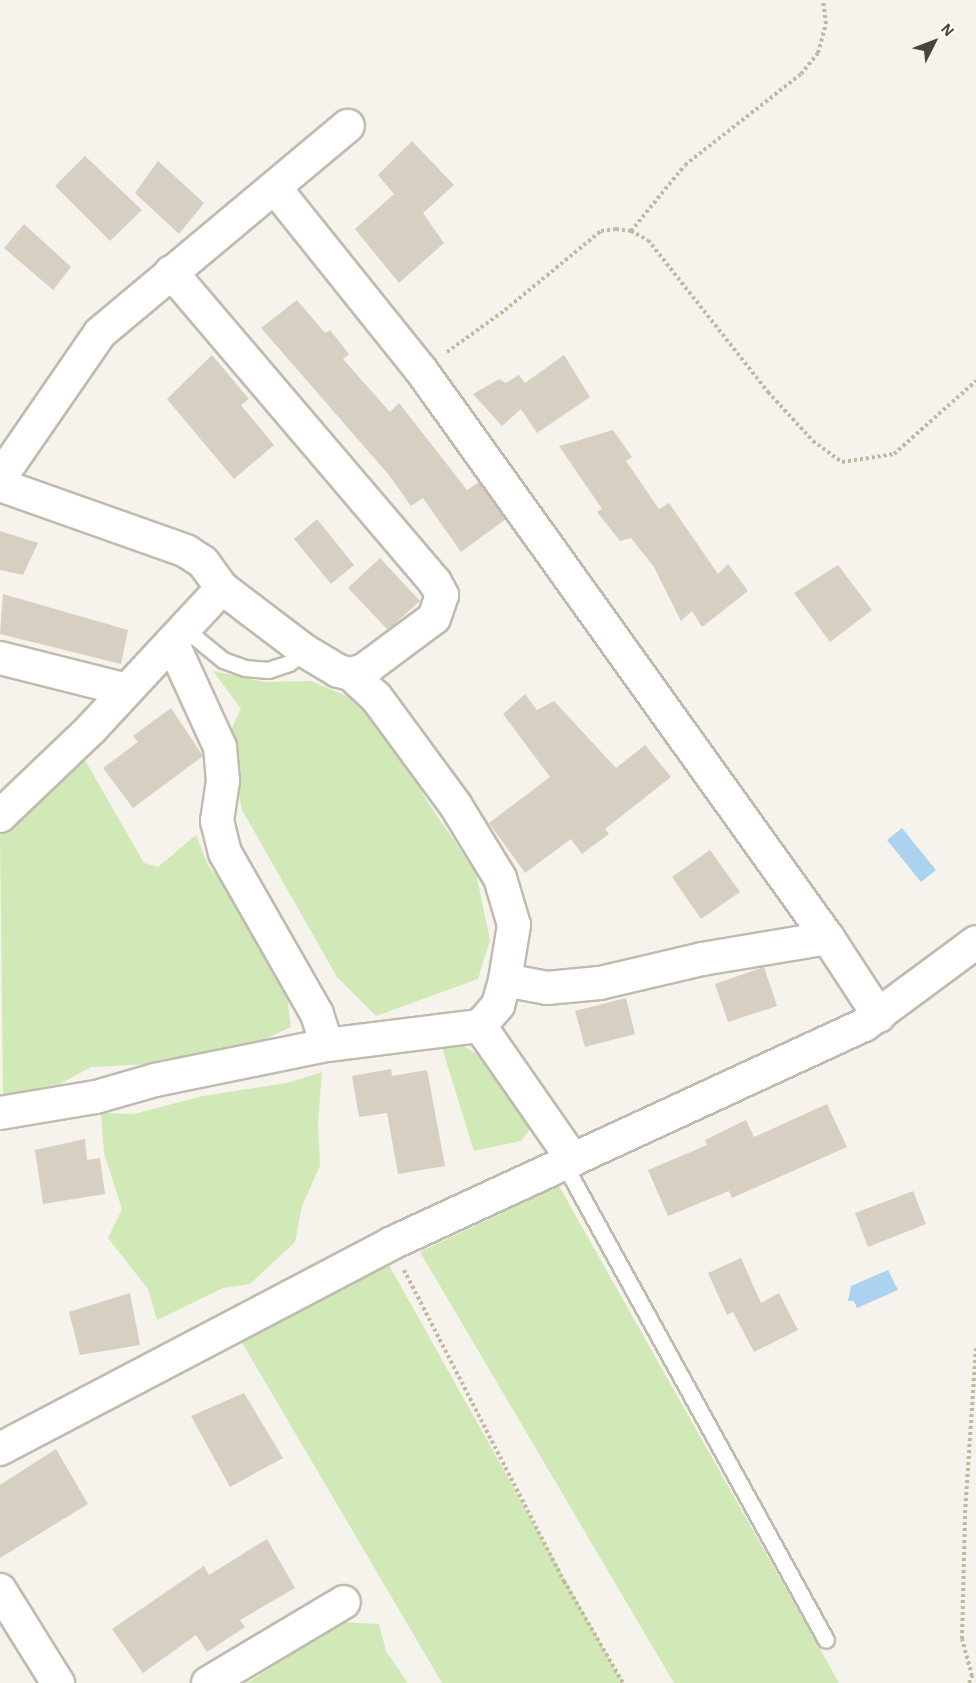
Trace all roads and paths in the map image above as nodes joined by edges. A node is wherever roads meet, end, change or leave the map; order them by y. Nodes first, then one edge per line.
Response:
1 (824, 0) edge
2 (348, 126) dead end
3 (275, 188) junction
4 (631, 231) junction
5 (171, 272) junction
6 (421, 370) junction
7 (976, 381) edge
8 (0, 478) edge
9 (0, 485) edge
10 (222, 588) junction
11 (178, 635) junction
12 (305, 651) junction
13 (0, 658) edge
14 (351, 674) junction
15 (127, 690) junction
16 (0, 816) edge
17 (828, 938) junction
18 (976, 942) edge
19 (505, 980) junction
20 (879, 1016) junction
21 (480, 1026) junction
22 (327, 1045) junction
23 (0, 1113) edge
24 (568, 1162) junction
25 (390, 1244) junction
26 (976, 1348) edge
27 (0, 1449) edge
28 (0, 1590) edge
29 (345, 1602) dead end
30 (826, 1640) dead end
31 (58, 1683) edge
32 (208, 1683) edge
33 (623, 1683) edge
34 (969, 1683) edge

1 - 4 path
2 - 3 street
3 - 5 street
3 - 6 street
4 - 6 path
4 - 7 path
5 - 8 street
5 - 14 street
6 - 17 street
9 - 10 street
10 - 11 street
10 - 12 street
11 - 12 lane
11 - 15 street
11 - 22 street
12 - 14 street
13 - 15 street
14 - 19 street
15 - 16 street
17 - 19 street
17 - 20 street
18 - 20 street
19 - 21 street
20 - 24 street
21 - 22 street
21 - 24 street
22 - 23 street
24 - 25 street
24 - 30 lane
25 - 27 street
25 - 33 path
26 - 34 path
28 - 31 street
29 - 32 street

